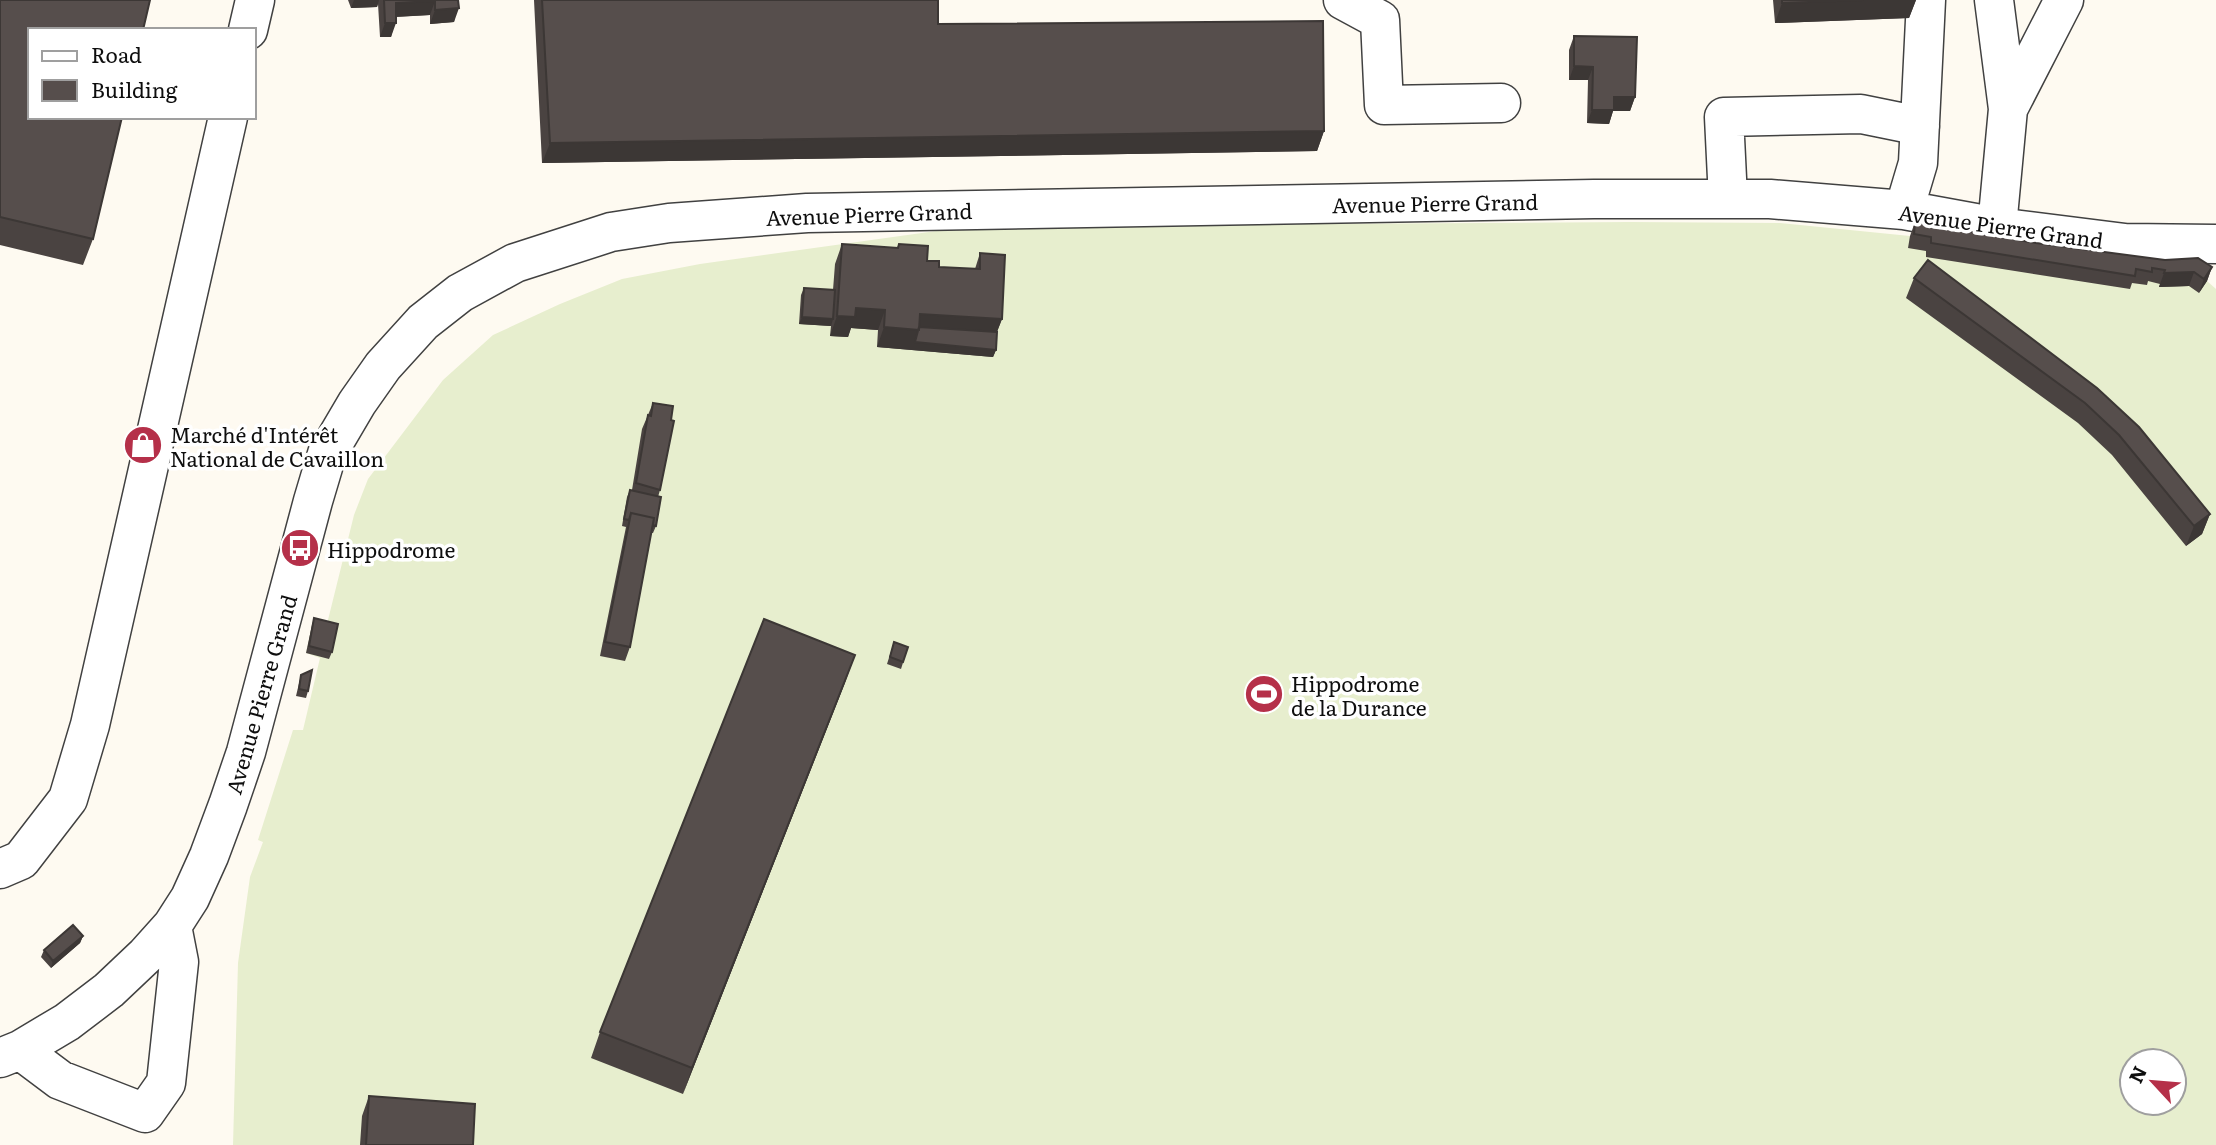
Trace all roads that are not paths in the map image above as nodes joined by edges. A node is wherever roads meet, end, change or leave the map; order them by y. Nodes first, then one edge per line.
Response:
1 (255, 0) edge
2 (1343, 0) edge
3 (1926, 0) edge
4 (1994, 0) edge
5 (2064, 0) edge
6 (248, 28) edge
7 (1501, 103) dead end
8 (2008, 109) junction
9 (228, 119) edge
10 (1920, 126) junction
11 (1728, 199) junction
12 (1905, 210) junction
13 (1997, 227) junction
14 (2216, 244) edge
15 (0, 869) edge
16 (172, 926) junction
17 (10, 1054) edge

1 - 6 street
2 - 7 street
3 - 10 street
4 - 8 street
5 - 8 street
8 - 13 street
9 - 15 street
10 - 11 street
10 - 12 street
11 - 12 street, Avenue Pierre Grand
11 - 16 street, Avenue Pierre Grand
12 - 13 street, Avenue Pierre Grand
13 - 14 street, Avenue Pierre Grand
16 - 17 street, Avenue Pierre Grand
16 - 17 street

